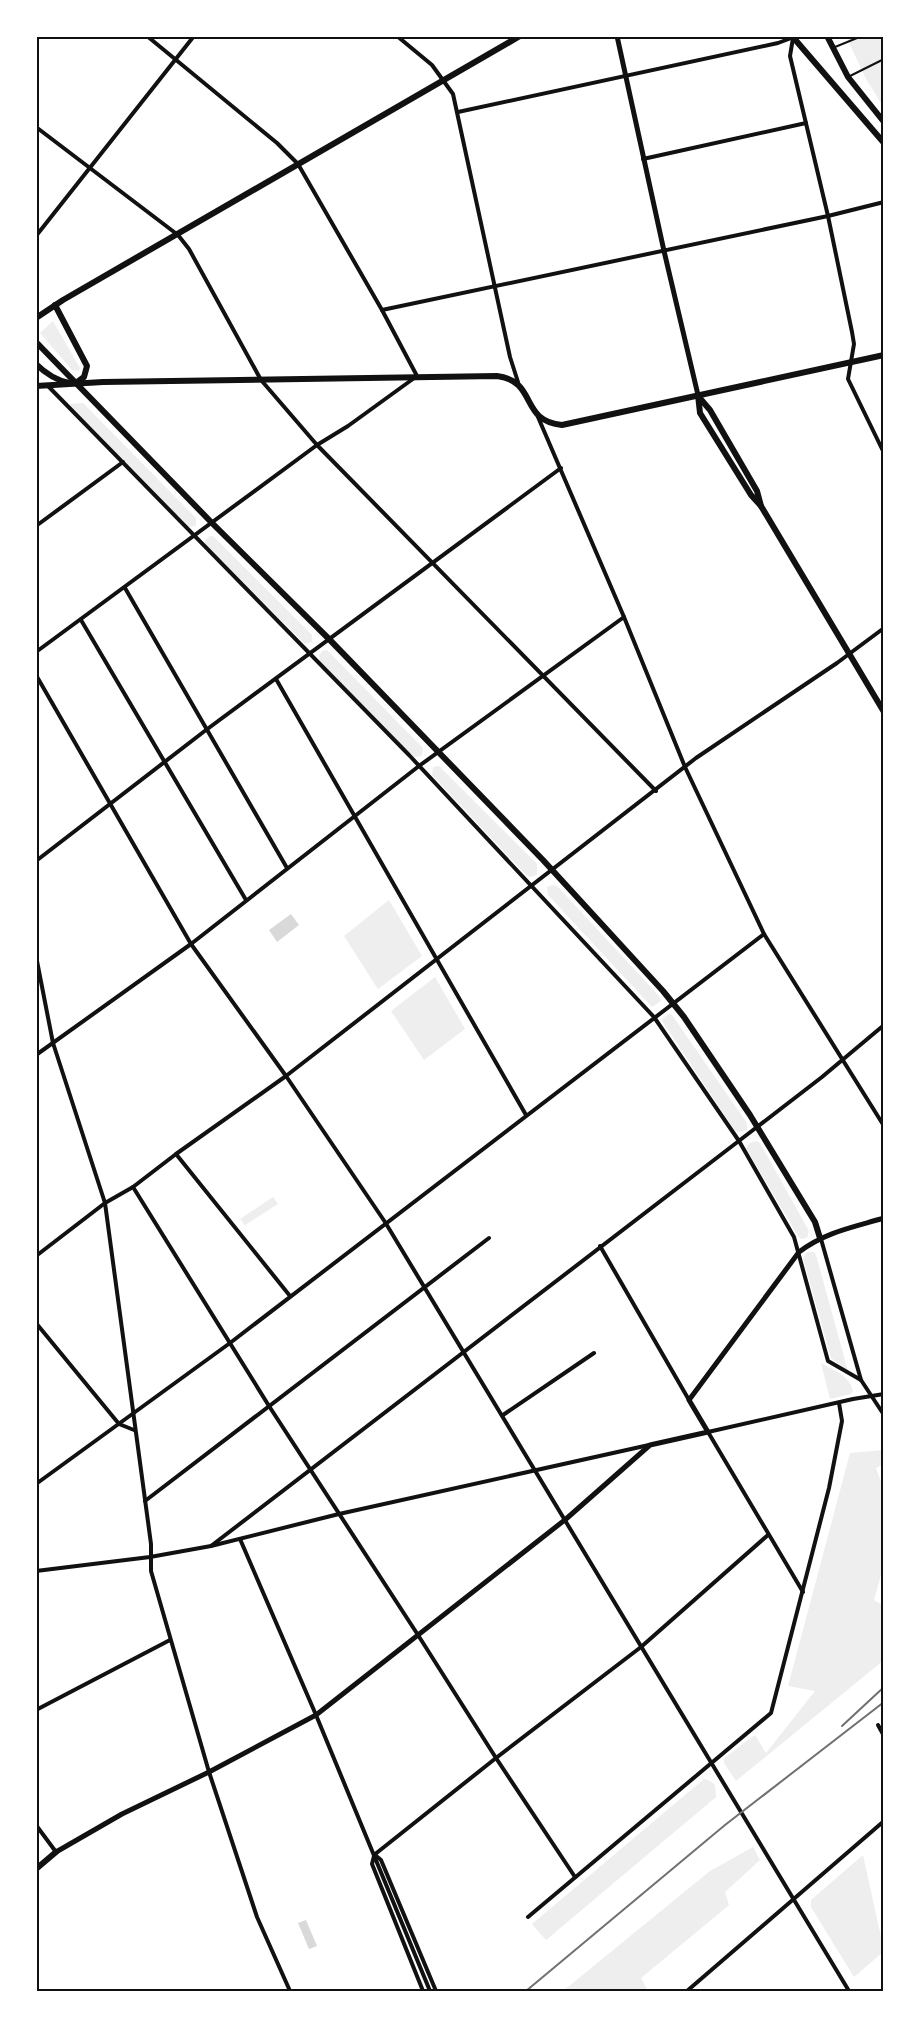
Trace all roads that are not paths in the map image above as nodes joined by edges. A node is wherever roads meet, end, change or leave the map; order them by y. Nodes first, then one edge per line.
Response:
1 (147, 36) edge
2 (194, 36) edge
3 (397, 36) edge
4 (520, 36) edge
5 (617, 36) edge
6 (793, 36) edge
7 (827, 36) edge
8 (862, 36) edge
9 (833, 48) junction
10 (176, 60) junction
11 (884, 60) edge
12 (626, 76) junction
13 (848, 76) junction
14 (444, 80) junction
15 (458, 112) junction
16 (884, 122) edge
17 (806, 123) junction
18 (36, 127) edge
19 (884, 143) edge
20 (643, 159) junction
21 (298, 164) junction
22 (91, 168) junction
23 (884, 202) edge
24 (828, 216) junction
25 (178, 235) junction
26 (36, 236) edge
27 (664, 251) junction
28 (495, 286) junction
29 (55, 305) junction
30 (382, 310) junction
31 (36, 318) edge
32 (36, 342) edge
33 (884, 355) edge
34 (851, 362) junction
35 (36, 364) edge
36 (417, 376) junction
37 (261, 380) junction
38 (518, 382) junction
39 (76, 384) junction
40 (36, 386) edge
41 (47, 386) junction
42 (698, 395) junction
43 (538, 417) junction
44 (317, 445) junction
45 (884, 453) edge
46 (123, 462) junction
47 (561, 468) junction
48 (212, 523) junction
49 (36, 526) edge
50 (193, 537) junction
51 (433, 562) junction
52 (125, 588) junction
53 (624, 617) junction
54 (81, 620) junction
55 (884, 628) edge
56 (329, 639) junction
57 (36, 652) edge
58 (309, 653) junction
59 (849, 654) junction
60 (36, 675) edge
61 (543, 676) junction
62 (276, 679) junction
63 (884, 712) edge
64 (206, 730) junction
65 (439, 753) junction
66 (164, 762) junction
67 (419, 766) junction
68 (685, 766) junction
69 (656, 791) junction
70 (111, 804) junction
71 (355, 816) junction
72 (36, 861) edge
73 (287, 868) junction
74 (552, 871) junction
75 (533, 886) junction
76 (246, 900) junction
77 (764, 933) junction
78 (191, 944) junction
79 (36, 956) edge
80 (435, 960) junction
81 (674, 1003) junction
82 (654, 1017) junction
83 (884, 1025) edge
84 (53, 1043) junction
85 (36, 1055) edge
86 (843, 1059) junction
87 (286, 1076) junction
88 (526, 1115) junction
89 (884, 1126) edge
90 (757, 1127) junction
91 (739, 1141) junction
92 (176, 1154) junction
93 (133, 1187) junction
94 (105, 1203) junction
95 (884, 1218) edge
96 (386, 1222) junction
97 (489, 1238) dead end
98 (820, 1238) junction
99 (600, 1246) junction
100 (799, 1252) junction
101 (36, 1256) edge
102 (424, 1287) junction
103 (290, 1296) junction
104 (36, 1323) edge
105 (230, 1343) junction
106 (465, 1351) junction
107 (594, 1353) dead end
108 (861, 1380) junction
109 (884, 1394) edge
110 (872, 1395) junction
111 (689, 1400) junction
112 (839, 1403) junction
113 (269, 1406) junction
114 (132, 1414) junction
115 (503, 1415) junction
116 (884, 1415) edge
117 (119, 1424) junction
118 (135, 1430) junction
119 (708, 1432) junction
120 (650, 1445) junction
121 (310, 1470) junction
122 (537, 1472) junction
123 (36, 1484) edge
124 (145, 1502) junction
125 (339, 1514) junction
126 (566, 1519) junction
127 (768, 1535) junction
128 (240, 1539) junction
129 (211, 1546) junction
130 (150, 1557) junction
131 (36, 1571) edge
132 (803, 1593) junction
133 (418, 1635) junction
134 (170, 1640) junction
135 (641, 1647) junction
136 (36, 1710) edge
137 (316, 1715) junction
138 (878, 1725) dead end
139 (884, 1736) edge
140 (496, 1758) junction
141 (711, 1761) junction
142 (209, 1772) junction
143 (884, 1821) edge
144 (36, 1825) edge
145 (56, 1852) junction
146 (374, 1855) junction
147 (36, 1869) edge
148 (575, 1877) junction
149 (793, 1899) junction
150 (528, 1917) dead end
151 (290, 1991) edge
152 (423, 1991) edge
153 (430, 1991) edge
154 (436, 1991) edge
155 (687, 1991) edge
156 (849, 1991) edge

1 - 10 street
2 - 10 street
3 - 14 street
4 - 14 main road
5 - 12 street
6 - 12 street
6 - 17 street
6 - 19 main road
7 - 9 main road
8 - 9 lane
9 - 13 main road
10 - 21 street
10 - 22 street
11 - 13 lane
12 - 15 street
12 - 20 street
13 - 16 main road
14 - 15 street
14 - 21 main road
15 - 28 street
17 - 20 street
17 - 24 street
18 - 22 street
20 - 27 street
21 - 25 main road
21 - 30 street
22 - 25 street
22 - 26 street
23 - 24 street
24 - 27 street
24 - 34 street
25 - 29 main road
25 - 37 street
27 - 28 street
27 - 42 street
28 - 30 street
28 - 38 street
29 - 31 main road
29 - 39 main road
30 - 36 street
32 - 39 main road
33 - 34 main road
34 - 42 main road
34 - 45 street
35 - 39 main road
36 - 37 main road
36 - 38 main road
36 - 44 street
37 - 39 main road
37 - 44 street
38 - 43 main road
39 - 41 main road
39 - 48 main road
40 - 41 main road
41 - 46 street
42 - 43 main road
42 - 59 main road
43 - 47 street
44 - 48 street
44 - 51 street
46 - 49 street
46 - 50 street
47 - 51 street
47 - 53 street
48 - 50 street
48 - 56 main road
50 - 52 street
50 - 58 street
51 - 56 street
51 - 61 street
52 - 54 street
52 - 64 street
53 - 61 street
53 - 68 street
54 - 57 street
54 - 66 street
55 - 59 street
56 - 58 street
56 - 65 main road
58 - 62 street
58 - 67 street
59 - 63 main road
59 - 68 street
60 - 70 street
61 - 65 street
61 - 69 street
62 - 64 street
62 - 71 street
64 - 66 street
64 - 73 street
65 - 67 street
65 - 74 main road
66 - 70 street
66 - 76 street
67 - 71 street
67 - 75 street
68 - 69 street
68 - 77 street
69 - 74 street
70 - 72 street
70 - 78 street
71 - 73 street
71 - 80 street
73 - 76 street
74 - 75 street
74 - 81 main road
75 - 80 street
75 - 82 street
76 - 78 street
77 - 81 street
77 - 86 street
78 - 84 street
78 - 87 street
79 - 84 street
80 - 87 street
80 - 88 street
81 - 82 street
81 - 90 main road
82 - 88 street
82 - 91 street
83 - 86 street
84 - 85 street
84 - 94 street
86 - 89 street
86 - 90 street
87 - 92 street
87 - 96 street
88 - 96 street
90 - 91 street
90 - 98 main road
91 - 99 street
91 - 100 street
92 - 93 street
92 - 103 street
93 - 94 street
93 - 105 street
94 - 101 street
94 - 114 street
95 - 98 street
96 - 102 street
96 - 103 street
97 - 102 street
98 - 100 street
98 - 108 street
99 - 106 street
99 - 111 street
100 - 108 street
100 - 111 street
102 - 106 street
102 - 113 street
103 - 105 street
104 - 117 street
105 - 113 street
105 - 114 street
106 - 115 street
106 - 121 street
107 - 115 street
108 - 110 street
109 - 110 street
110 - 112 street
110 - 116 street
111 - 119 street
112 - 119 street
112 - 132 street
113 - 121 street
113 - 124 street
114 - 117 street
114 - 118 street
115 - 122 street
117 - 118 street
117 - 123 street
118 - 124 street
119 - 120 street
119 - 127 street
120 - 122 street
120 - 126 street
121 - 125 street
121 - 129 street
122 - 125 street
122 - 126 street
124 - 130 street
125 - 128 street
125 - 133 street
126 - 133 street
126 - 135 street
127 - 132 street
127 - 135 street
128 - 129 street
128 - 137 street
129 - 130 street
130 - 131 street
130 - 134 street
132 - 141 street
133 - 137 street
133 - 140 street
134 - 136 street
134 - 142 street
135 - 140 street
135 - 141 street
137 - 142 street
137 - 146 street
138 - 139 street
140 - 146 street
140 - 148 street
141 - 148 street
141 - 149 street
142 - 145 street
142 - 151 street
143 - 149 street
144 - 145 street
145 - 147 main road
146 - 152 street
146 - 153 street
146 - 154 street
148 - 150 street
149 - 155 street
149 - 156 street

